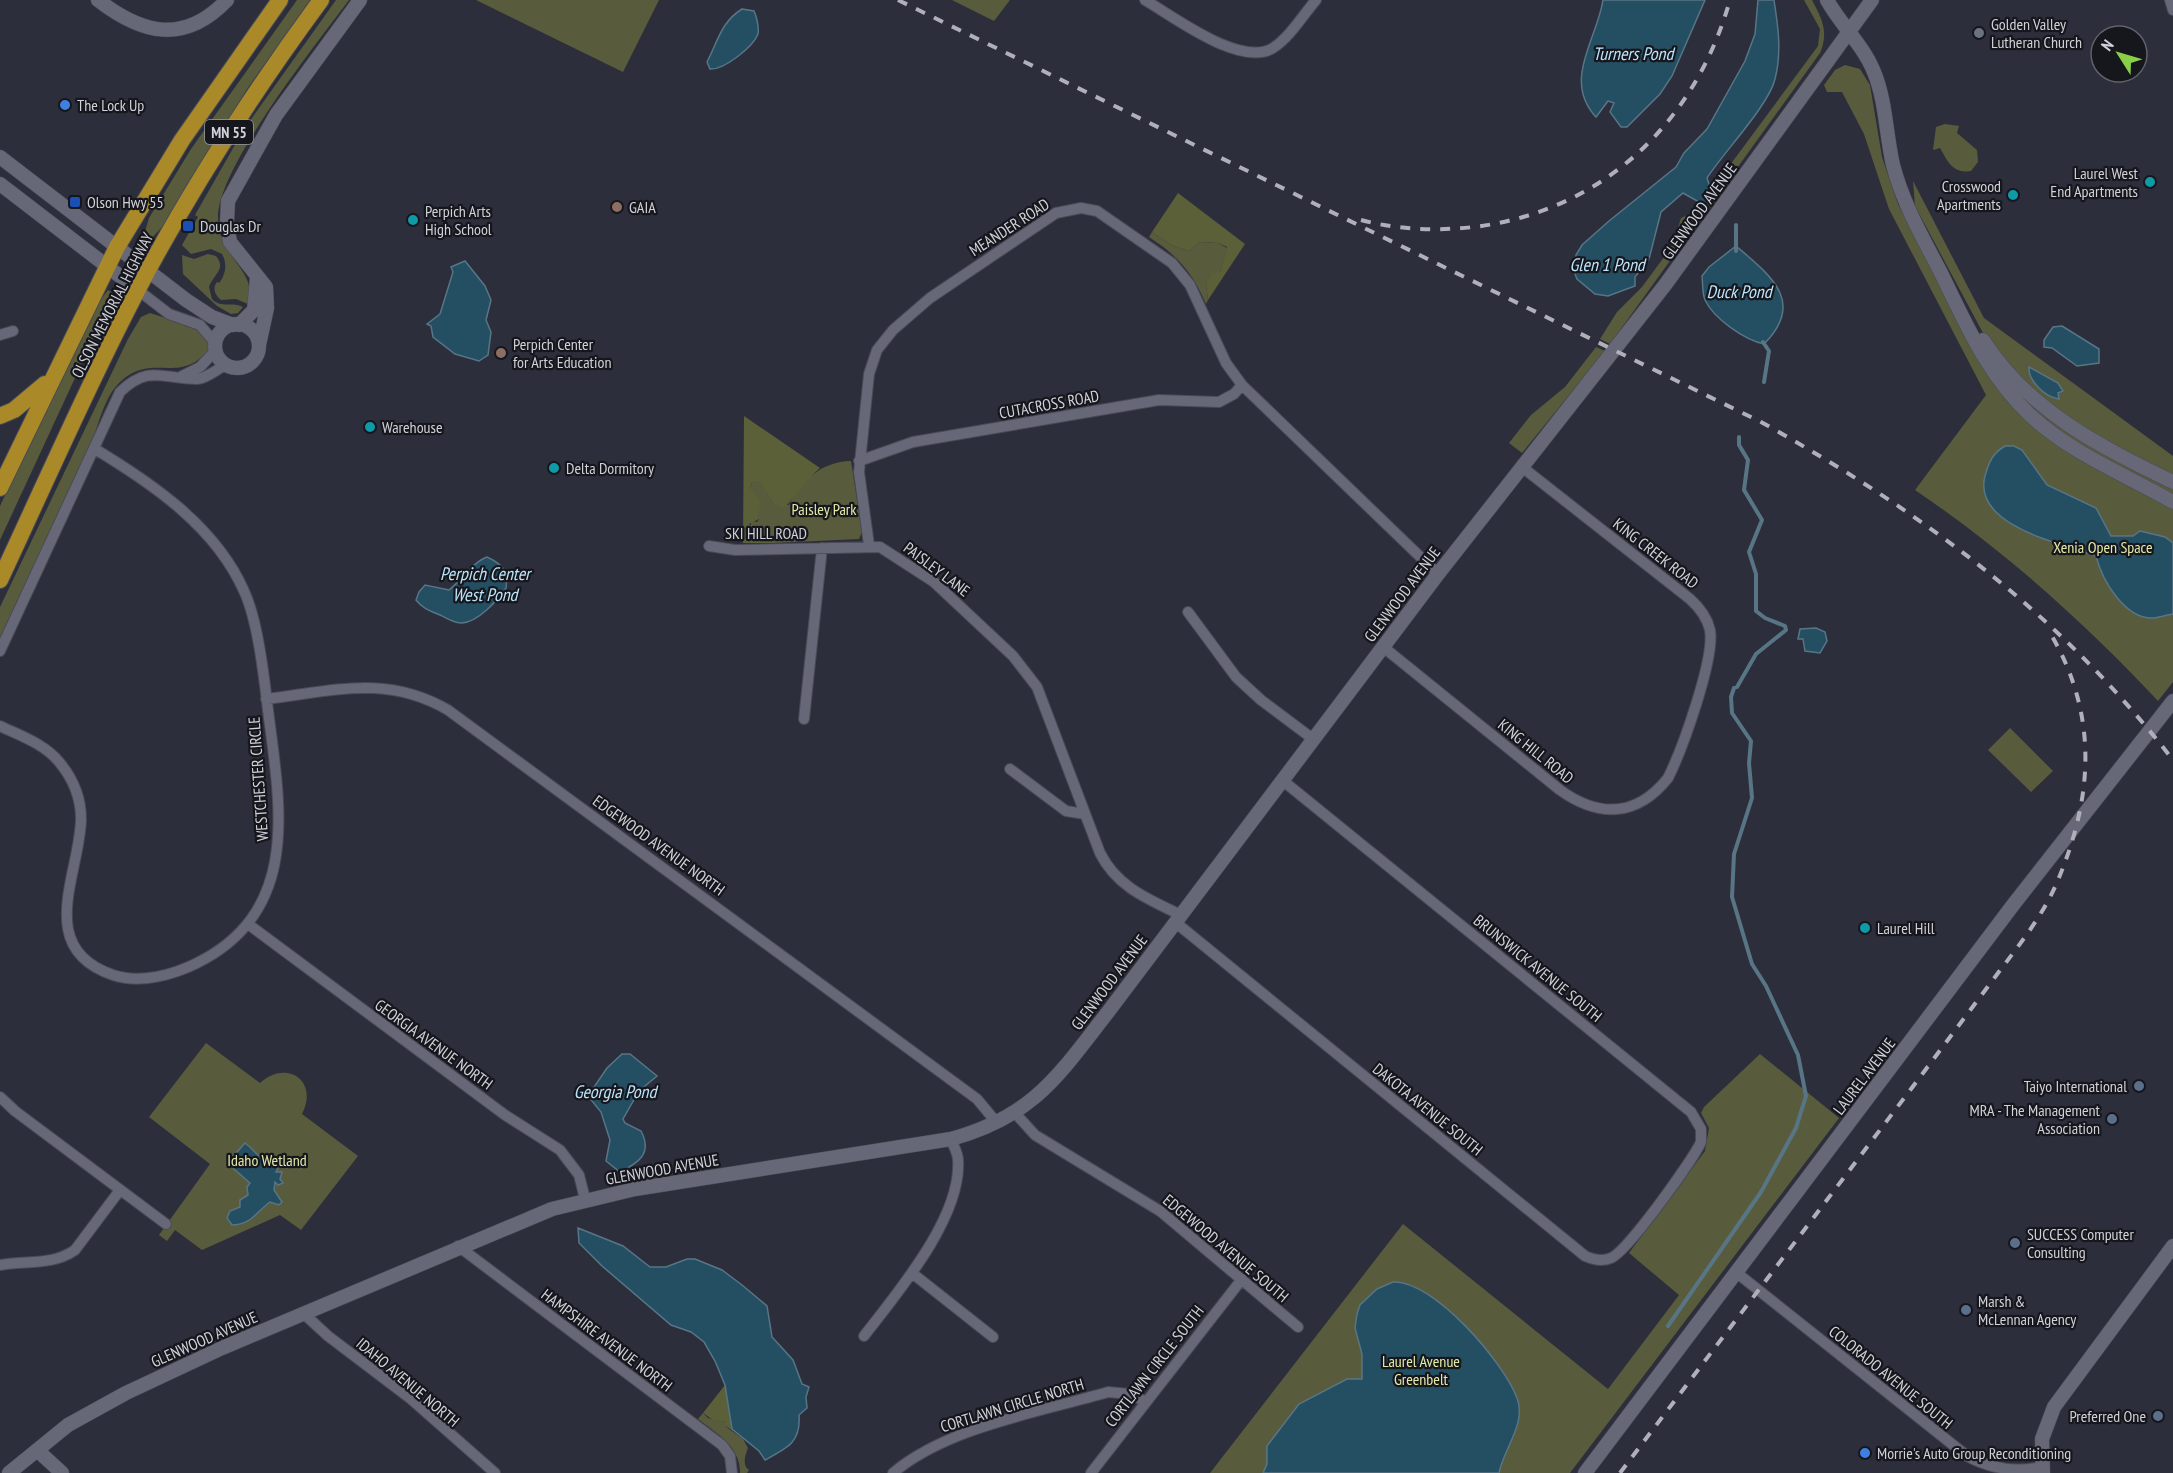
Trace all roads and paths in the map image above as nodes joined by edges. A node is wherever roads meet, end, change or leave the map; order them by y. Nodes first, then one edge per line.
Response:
1 (98, 0) edge
2 (227, 0) edge
3 (280, 0) edge
4 (321, 0) edge
5 (360, 0) edge
6 (1145, 0) edge
7 (1316, 0) edge
8 (1827, 0) edge
9 (1872, 0) edge
10 (2170, 0) edge
11 (2173, 10) edge
12 (1848, 32) junction
13 (0, 157) edge
14 (0, 184) edge
15 (117, 247) junction
16 (107, 265) junction
17 (148, 270) junction
18 (257, 278) junction
19 (1947, 285) junction
20 (138, 290) junction
21 (236, 325) junction
22 (14, 331) dead end
23 (0, 335) edge
24 (259, 345) junction
25 (216, 347) junction
26 (226, 365) junction
27 (56, 369) junction
28 (182, 376) junction
29 (1242, 385) junction
30 (0, 416) edge
31 (95, 449) junction
32 (859, 460) junction
33 (1522, 467) junction
34 (2173, 482) edge
35 (0, 488) edge
36 (2173, 502) edge
37 (869, 545) junction
38 (709, 546) dead end
39 (822, 548) junction
40 (1437, 574) junction
41 (0, 580) edge
42 (1188, 612) dead end
43 (1382, 646) junction
44 (0, 651) edge
45 (266, 699) junction
46 (2173, 701) edge
47 (804, 719) dead end
48 (0, 726) edge
49 (1313, 739) junction
50 (1675, 763) joint
51 (1010, 769) dead end
52 (1282, 780) junction
53 (1085, 814) junction
54 (1178, 919) junction
55 (248, 924) junction
56 (0, 1097) edge
57 (1016, 1113) junction
58 (997, 1123) junction
59 (951, 1139) junction
60 (120, 1190) junction
61 (585, 1199) junction
62 (1658, 1204) joint
63 (166, 1224) dead end
64 (458, 1246) junction
65 (2173, 1246) edge
66 (0, 1265) edge
67 (912, 1273) junction
68 (1737, 1273) junction
69 (1242, 1279) junction
70 (303, 1313) junction
71 (1298, 1327) dead end
72 (864, 1336) dead end
73 (993, 1337) dead end
74 (1146, 1402) junction
75 (37, 1450) junction
76 (732, 1468) edge
77 (2042, 1470) edge
78 (9, 1473) edge
79 (62, 1473) edge
80 (495, 1473) edge
81 (893, 1473) edge
82 (1091, 1473) edge
83 (1585, 1473) edge

1 - 2 street
3 - 15 highway, OLSON MEMORIAL HIGHWAY / MN 55
4 - 17 highway, OLSON MEMORIAL HIGHWAY / MN 55
5 - 18 street
6 - 7 street
8 - 12 street
9 - 12 street, GLENWOOD AVENUE
10 - 11 street
12 - 19 street
12 - 33 street, GLENWOOD AVENUE
13 - 15 street
14 - 16 street
15 - 16 highway, OLSON MEMORIAL HIGHWAY / MN 55
15 - 17 street
16 - 20 street
16 - 27 highway, OLSON MEMORIAL HIGHWAY / MN 55
17 - 20 highway, OLSON MEMORIAL HIGHWAY / MN 55
17 - 21 street
18 - 21 street
18 - 24 street
19 - 34 street
19 - 36 street
20 - 25 street
20 - 41 highway, OLSON MEMORIAL HIGHWAY / MN 55
21 - 24 street
21 - 25 street
22 - 23 street
24 - 26 street
25 - 26 street
25 - 28 street
26 - 28 street
27 - 30 highway
27 - 35 highway, OLSON MEMORIAL HIGHWAY / MN 55
28 - 31 street
29 - 32 street, CUTACROSS ROAD
29 - 32 street, MEANDER ROAD
29 - 40 street, MEANDER ROAD
31 - 44 street
31 - 45 street, WESTCHESTER CIRCLE
32 - 37 street, MEANDER ROAD
33 - 40 street, GLENWOOD AVENUE
33 - 50 street, KING CREEK ROAD
37 - 39 street, PAISLEY LANE
37 - 53 street, PAISLEY LANE
38 - 39 street, SKI HILL ROAD
39 - 47 street
40 - 43 street, GLENWOOD AVENUE
42 - 49 street
43 - 49 street, GLENWOOD AVENUE
43 - 50 street, KING HILL ROAD
45 - 55 street, WESTCHESTER CIRCLE
45 - 58 street, EDGEWOOD AVENUE NORTH
46 - 68 street, LAUREL AVENUE
48 - 55 street, WESTCHESTER CIRCLE
49 - 52 street, GLENWOOD AVENUE
51 - 53 street
52 - 54 street, GLENWOOD AVENUE
52 - 62 street, BRUNSWICK AVENUE SOUTH
53 - 54 street, PAISLEY LANE
54 - 57 street, GLENWOOD AVENUE
54 - 62 street, DAKOTA AVENUE SOUTH
55 - 61 street, GEORGIA AVENUE NORTH
56 - 60 street
57 - 58 street, GLENWOOD AVENUE
57 - 69 street, EDGEWOOD AVENUE SOUTH
58 - 59 street, GLENWOOD AVENUE
59 - 61 street, GLENWOOD AVENUE
59 - 67 street
60 - 63 street
60 - 66 street
61 - 64 street, GLENWOOD AVENUE
64 - 70 street, GLENWOOD AVENUE
64 - 76 street, HAMPSHIRE AVENUE NORTH
65 - 77 street
67 - 72 street
67 - 73 street
68 - 77 street, COLORADO AVENUE SOUTH
68 - 83 street, LAUREL AVENUE
69 - 71 street, EDGEWOOD AVENUE SOUTH
69 - 74 street, CORTLAWN CIRCLE SOUTH
70 - 75 street, GLENWOOD AVENUE
70 - 80 street, IDAHO AVENUE NORTH
74 - 81 street, CORTLAWN CIRCLE NORTH
74 - 82 street, CORTLAWN CIRCLE SOUTH
75 - 78 street, GLENWOOD AVENUE
75 - 79 street

